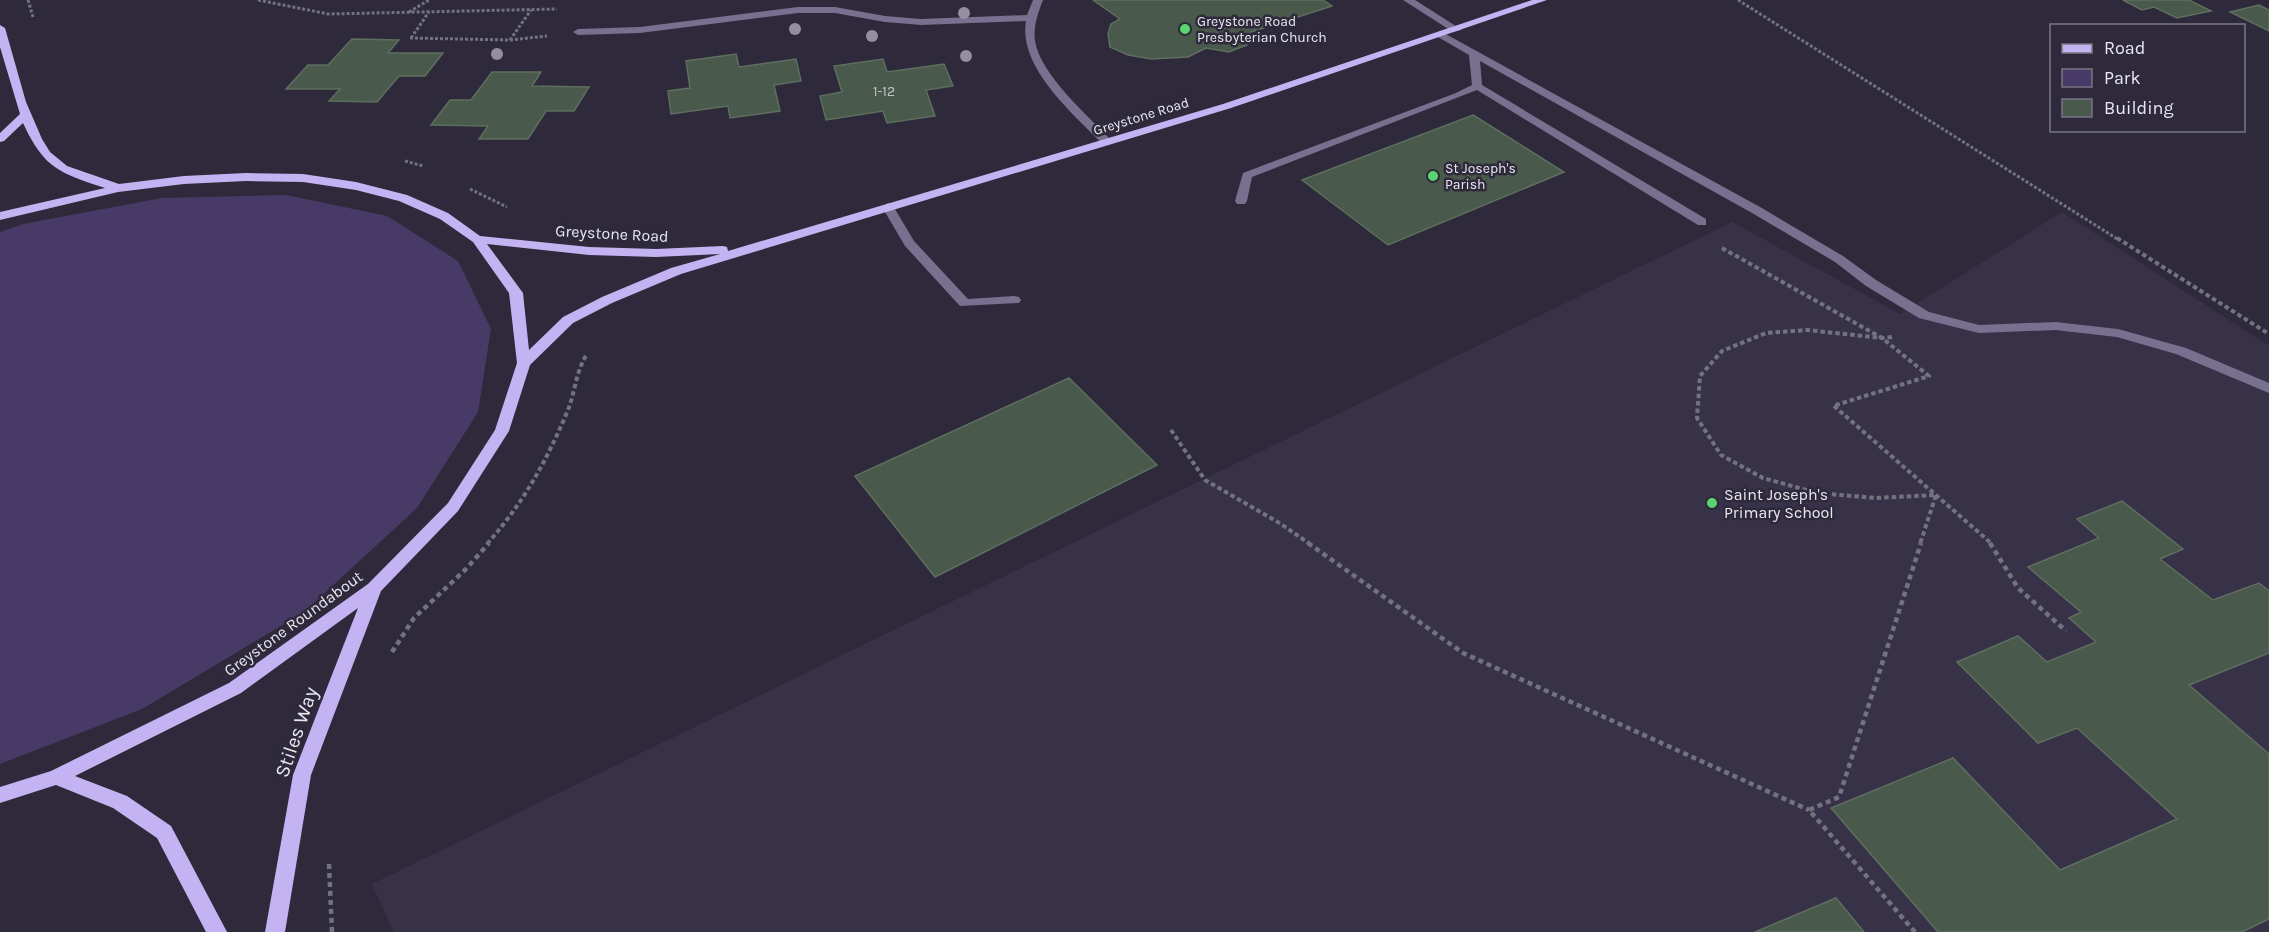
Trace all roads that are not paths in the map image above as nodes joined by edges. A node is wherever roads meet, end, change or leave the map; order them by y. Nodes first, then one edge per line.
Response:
1 (1038, 0) edge
2 (1408, 0) edge
3 (1542, 0) edge
4 (1527, 2) edge
5 (1030, 18) junction
6 (0, 28) edge
7 (1457, 30) junction
8 (578, 32) road end
9 (1442, 35) junction
10 (1474, 53) junction
11 (1477, 86) junction
12 (25, 115) junction
13 (0, 139) edge
14 (1107, 142) junction
15 (118, 188) junction
16 (1240, 201) dead end
17 (888, 207) junction
18 (0, 216) edge
19 (1702, 222) dead end
20 (477, 239) junction
21 (745, 249) junction
22 (1014, 300) dead end
23 (524, 363) junction
24 (2269, 388) edge
25 (374, 588) junction
26 (56, 777) junction
27 (0, 795) edge
28 (217, 932) edge
29 (275, 932) edge

1 - 5 street
2 - 7 street
3 - 4 main road, Greystone Road
4 - 7 main road, Greystone Road
5 - 8 street
5 - 14 street
6 - 12 main road
7 - 9 main road, Greystone Road
9 - 10 street
9 - 14 main road, Greystone Road
10 - 11 street
10 - 24 street
11 - 16 street
11 - 19 street
12 - 13 main road
12 - 15 main road
14 - 17 main road, Greystone Road
15 - 18 main road, Greystone Roundabout
15 - 20 main road, Greystone Roundabout
17 - 21 main road, Greystone Road
17 - 22 street
20 - 21 main road, Greystone Road
20 - 23 main road, Greystone Roundabout
21 - 23 main road, Greystone Road
23 - 25 main road, Greystone Roundabout
25 - 26 main road, Greystone Roundabout
25 - 29 main road, Stiles Way
26 - 27 main road, Greystone Roundabout
26 - 28 main road

